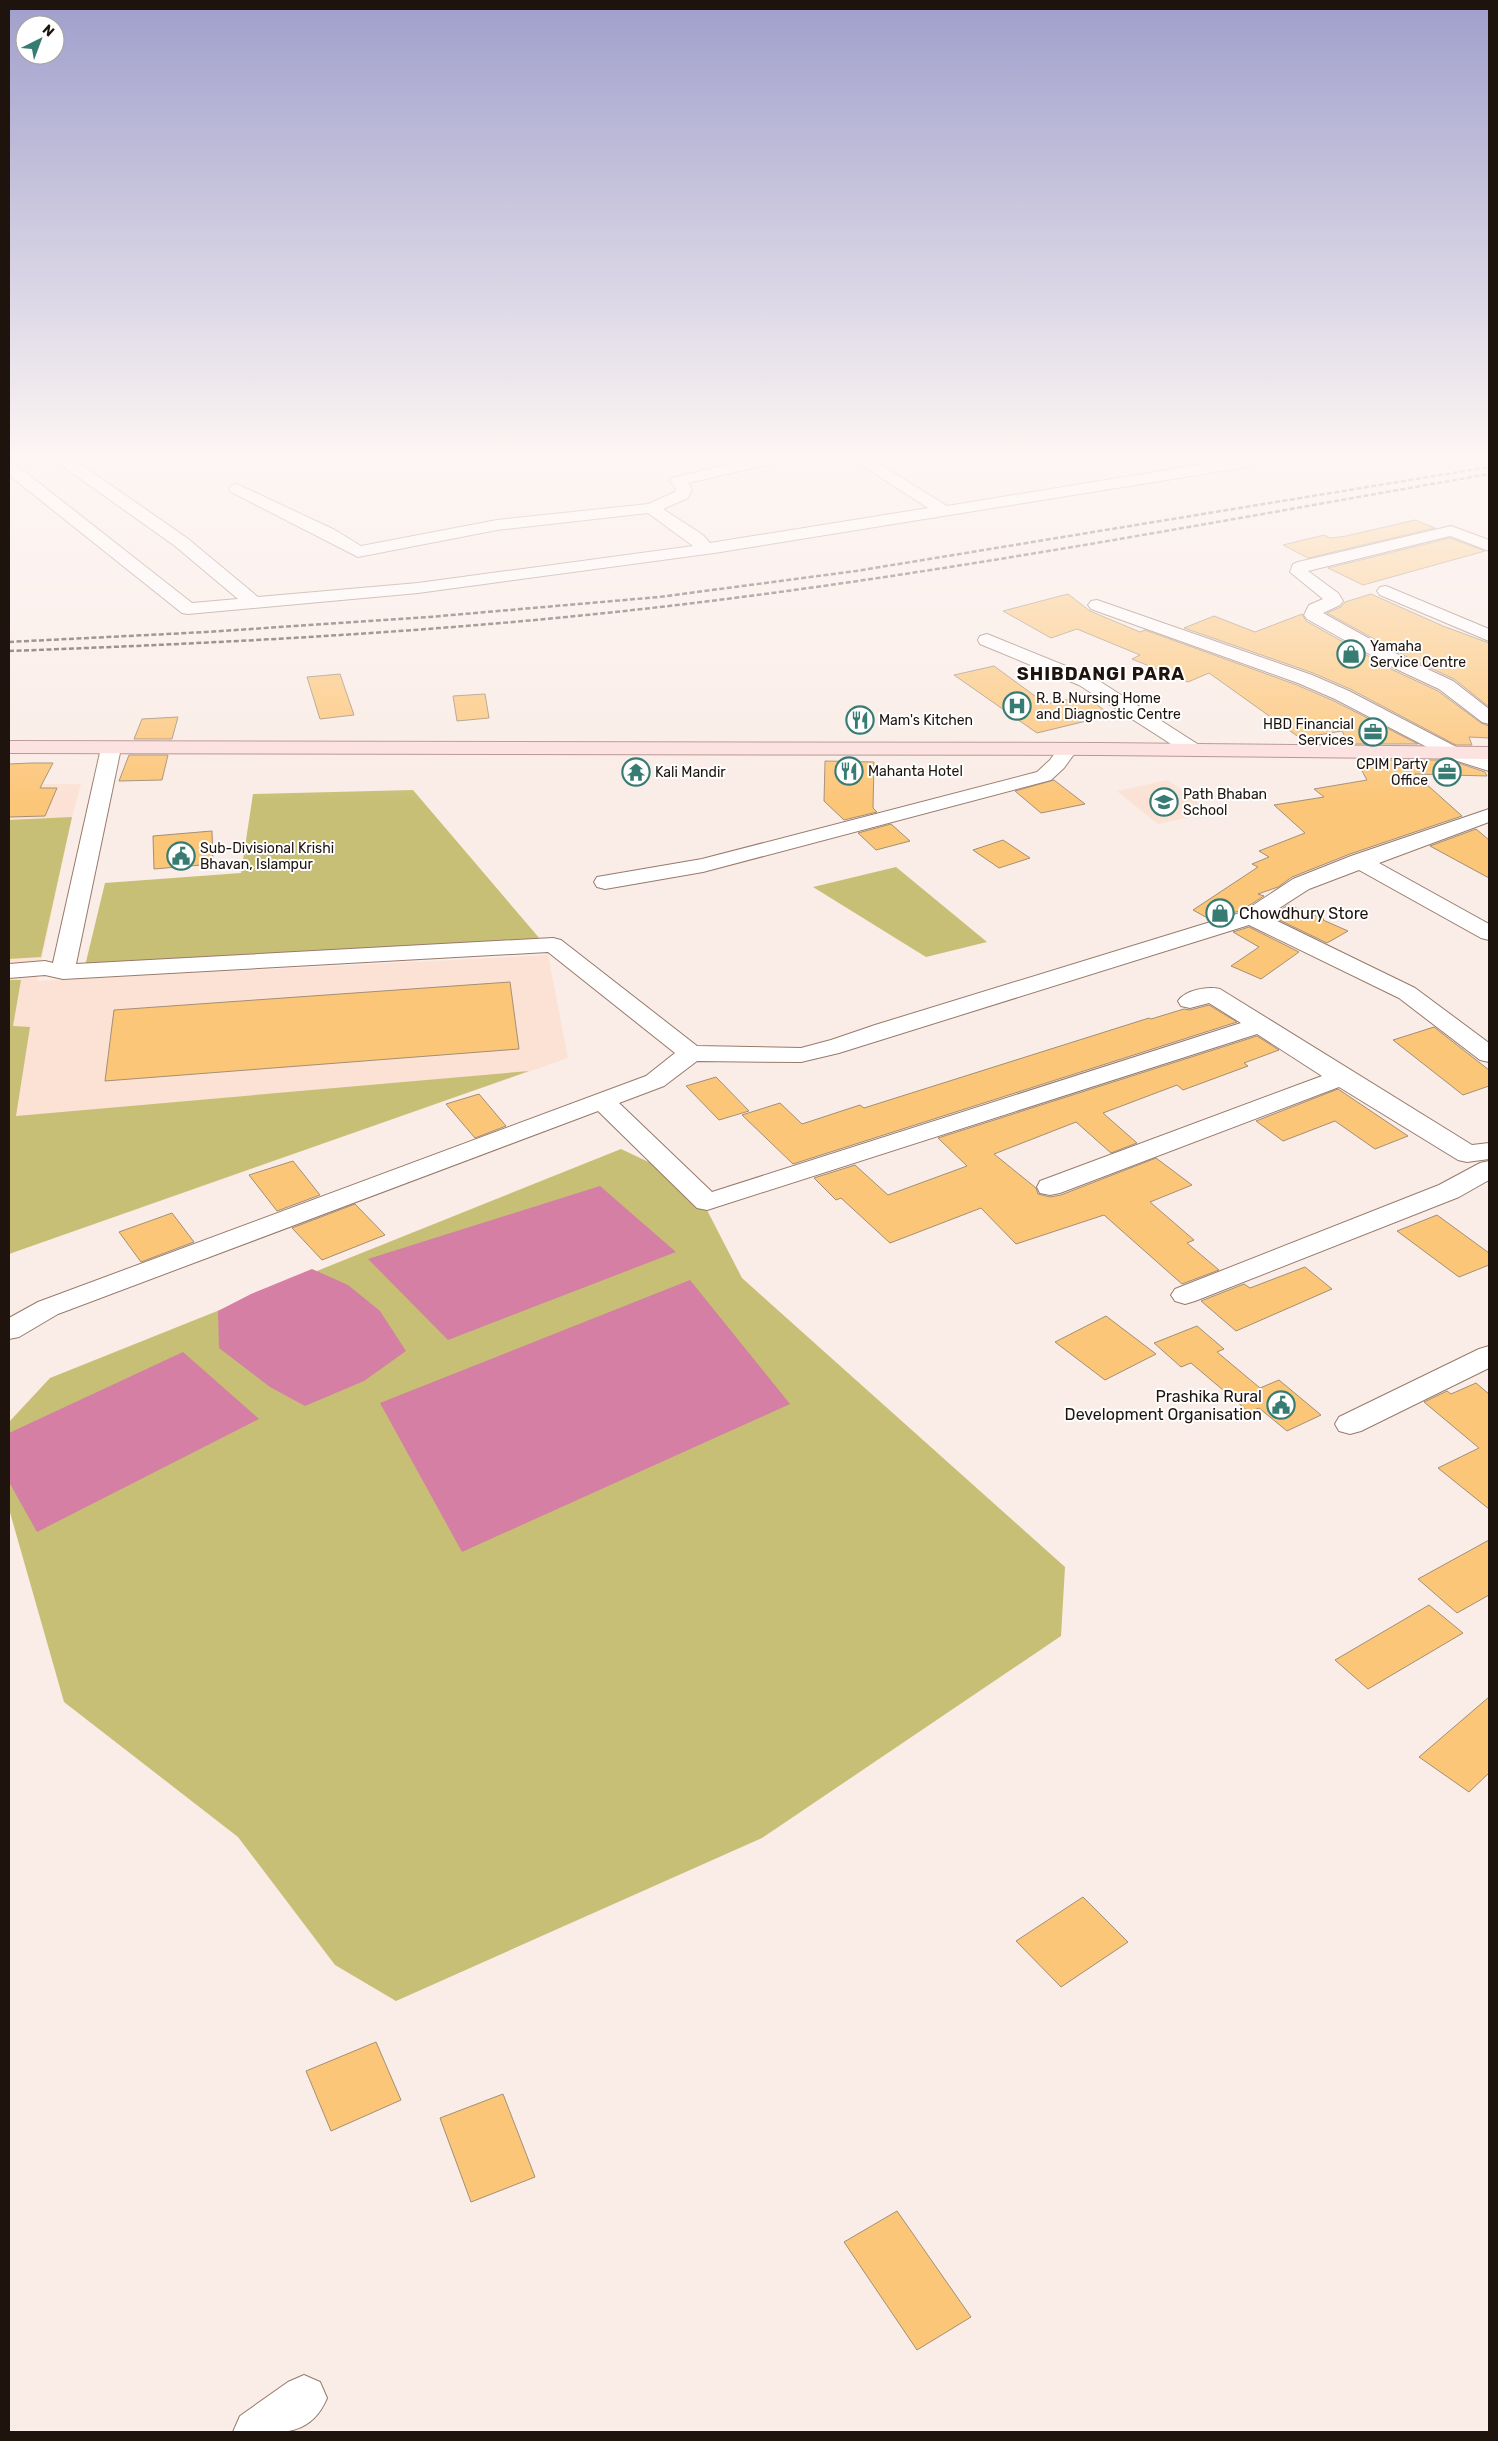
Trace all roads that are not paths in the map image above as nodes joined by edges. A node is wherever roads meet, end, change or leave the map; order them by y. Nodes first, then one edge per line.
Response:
1 (145, 575) edge
2 (220, 575) edge
3 (515, 575) edge
4 (1303, 575) edge
5 (1386, 592) dead end
6 (254, 603) junction
7 (1097, 605) dead end
8 (1489, 636) edge
9 (987, 640) dead end
10 (1489, 718) edge
11 (9, 747) edge
12 (111, 748) junction
13 (1192, 749) junction
14 (1067, 750) junction
15 (1489, 753) edge
16 (1455, 754) junction
17 (1489, 765) edge
18 (1489, 815) edge
19 (1465, 825) junction
20 (1489, 837) edge
21 (1359, 861) junction
22 (605, 882) dead end
23 (1251, 917) junction
24 (1489, 933) edge
25 (9, 970) edge
26 (63, 972) junction
27 (1190, 1001) dead end
28 (1260, 1024) junction
29 (690, 1053) junction
30 (1489, 1055) edge
31 (1341, 1077) junction
32 (602, 1101) junction
33 (1489, 1151) edge
34 (1489, 1169) edge
35 (1050, 1187) dead end
36 (1185, 1295) dead end
37 (9, 1330) edge
38 (1489, 1356) edge
39 (1350, 1424) dead end
40 (304, 2398) dead end
41 (256, 2432) edge

1 - 6 street
2 - 6 street
3 - 6 street
4 - 10 street
5 - 8 street
7 - 16 street
9 - 13 street
11 - 12 main road
12 - 14 main road
12 - 26 street
13 - 14 main road
13 - 16 main road
14 - 22 street
15 - 16 main road
16 - 17 street
18 - 19 street
19 - 20 street
19 - 21 street
21 - 23 street
21 - 24 street
23 - 29 street
23 - 30 street
25 - 26 street
26 - 29 street
27 - 28 street
28 - 31 street
28 - 32 street
29 - 32 street
31 - 33 street
31 - 35 street
32 - 37 street
34 - 36 street
38 - 39 street
40 - 41 street

